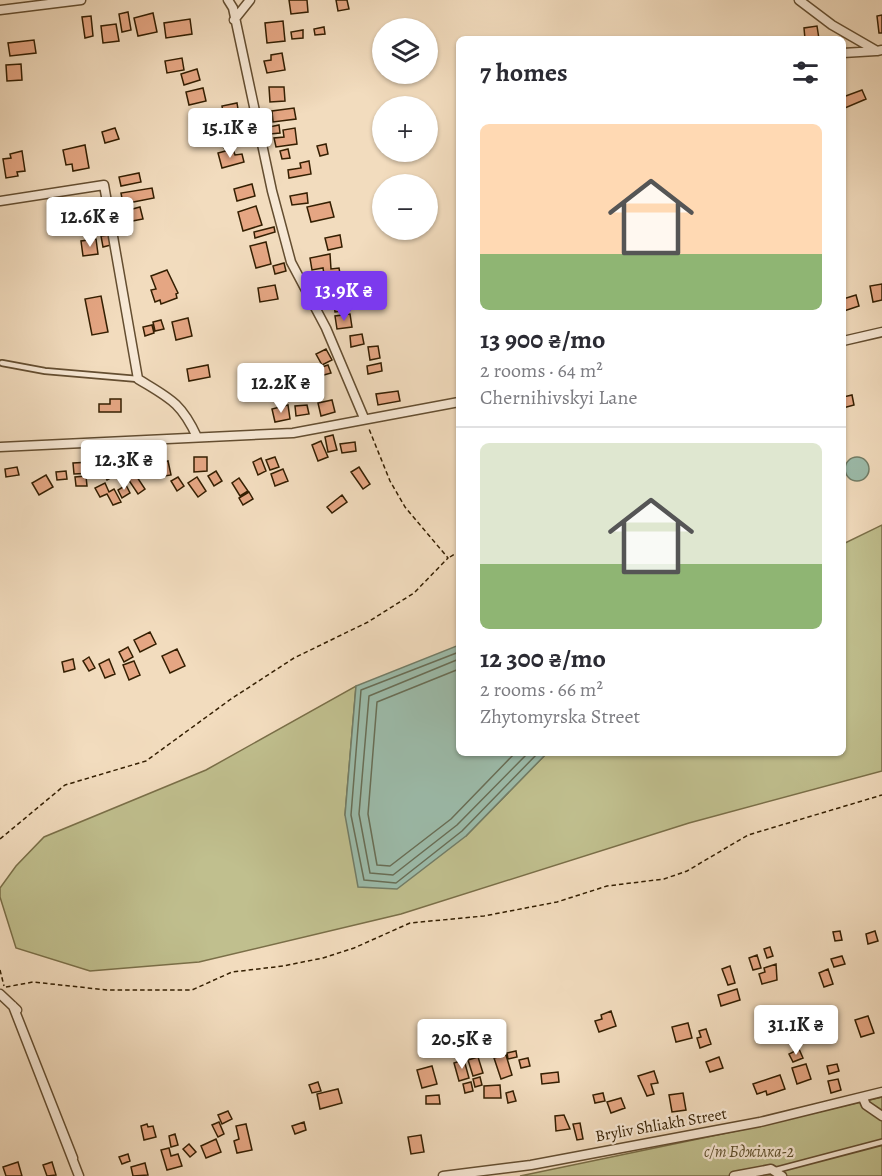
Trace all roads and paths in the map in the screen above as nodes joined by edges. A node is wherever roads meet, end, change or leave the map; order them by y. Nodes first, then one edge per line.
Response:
1 (81, 0) edge
2 (228, 0) edge
3 (250, 0) edge
4 (799, 0) edge
5 (0, 10) edge
6 (234, 20) junction
7 (879, 50) edge
8 (846, 53) edge
9 (0, 201) edge
10 (882, 332) edge
11 (846, 340) edge
12 (2, 363) dead end
13 (138, 379) junction
14 (456, 403) edge
15 (364, 418) junction
16 (197, 437) junction
17 (0, 447) edge
18 (456, 553) edge
19 (448, 558) junction
20 (882, 795) edge
21 (0, 831) edge
22 (2, 836) junction
23 (0, 839) edge
24 (2, 991) edge
25 (11, 1003) junction
26 (882, 1092) edge
27 (863, 1098) junction
28 (882, 1116) edge
29 (882, 1142) edge
30 (531, 1165) junction
31 (509, 1172) edge
32 (779, 1173) edge
33 (79, 1176) edge
34 (443, 1176) edge
35 (531, 1176) edge
36 (734, 1176) edge

1 - 5 street
2 - 6 street
3 - 6 street
4 - 7 street
6 - 15 street
7 - 8 street
9 - 13 street
10 - 11 street
12 - 13 lane
13 - 16 street
14 - 15 street
15 - 16 street
15 - 19 path
16 - 17 street
18 - 19 path
19 - 22 path
20 - 24 path
21 - 22 path
22 - 23 path
24 - 25 street
25 - 25 street
25 - 25 street
25 - 33 street
26 - 27 street, Bryliv Shliakh Street
27 - 28 street
27 - 30 street, Bryliv Shliakh Street
29 - 32 lane
30 - 31 street, Bryliv Shliakh Street
30 - 35 street
31 - 34 street, Bryliv Shliakh Street
32 - 36 street

